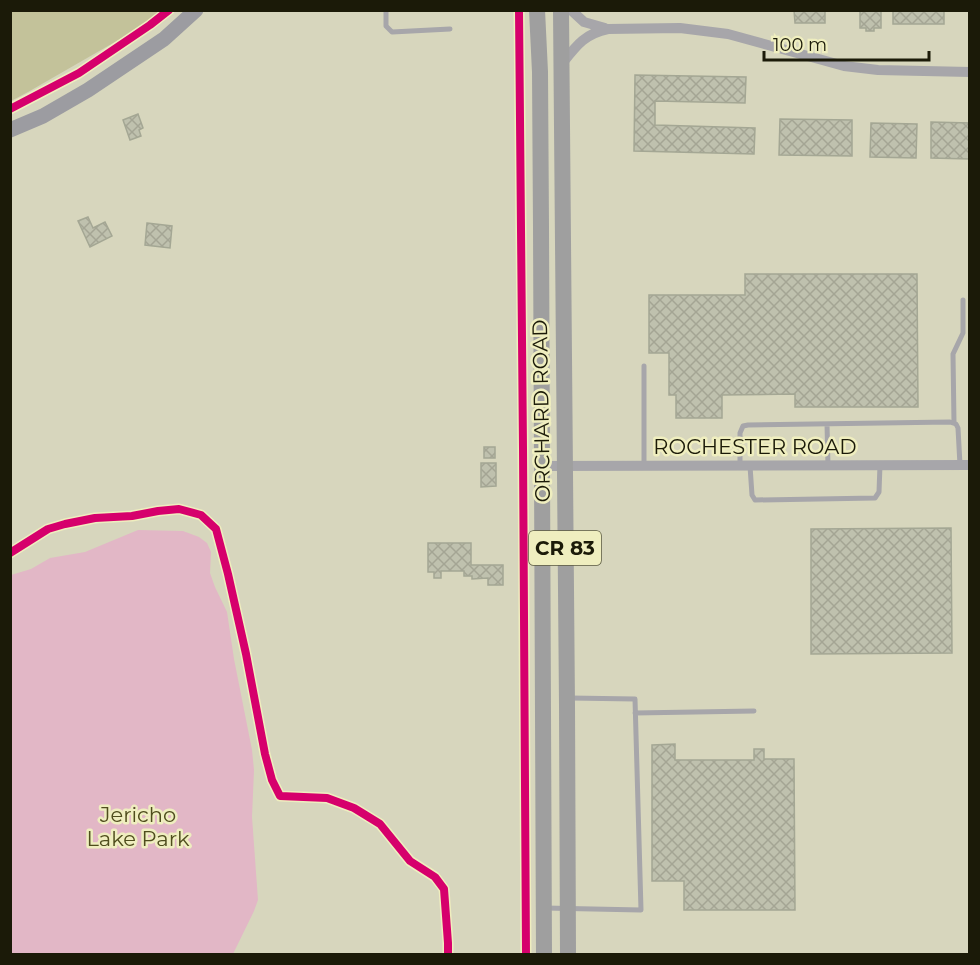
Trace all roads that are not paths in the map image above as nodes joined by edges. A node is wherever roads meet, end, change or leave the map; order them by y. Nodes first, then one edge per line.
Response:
1 (196, 10) edge
2 (386, 10) edge
3 (537, 10) edge
4 (561, 10) edge
5 (571, 10) edge
6 (450, 29) dead end
7 (608, 29) junction
8 (561, 65) junction
9 (969, 72) edge
10 (10, 130) edge
11 (963, 300) dead end
12 (644, 366) dead end
13 (954, 423) junction
14 (827, 424) junction
15 (880, 465) junction
16 (964, 465) edge
17 (541, 466) junction
18 (564, 466) junction
19 (644, 466) junction
20 (745, 466) junction
21 (828, 466) junction
22 (567, 698) junction
23 (754, 711) dead end
24 (635, 713) junction
25 (544, 908) junction
26 (567, 909) junction
27 (544, 954) edge
28 (568, 954) edge

1 - 10 main road
2 - 6 lane
3 - 17 main road, ORCHARD ROAD / CR 83
4 - 8 main road, ORCHARD ROAD / CR 83
5 - 7 street
7 - 8 street
7 - 9 street
8 - 18 main road, ORCHARD ROAD / CR 83
11 - 13 lane
12 - 19 lane
13 - 14 lane
13 - 16 lane
14 - 20 lane
14 - 21 lane
15 - 16 street, ROCHESTER ROAD
15 - 20 lane
15 - 21 street, ROCHESTER ROAD
17 - 18 street, ROCHESTER ROAD
17 - 25 main road, ORCHARD ROAD / CR 83
18 - 19 street, ROCHESTER ROAD
18 - 22 main road, ORCHARD ROAD / CR 83
19 - 20 street, ROCHESTER ROAD
20 - 21 street, ROCHESTER ROAD
22 - 24 lane
22 - 26 main road, ORCHARD ROAD / CR 83
23 - 24 lane
24 - 26 lane
25 - 26 lane
25 - 27 main road, ORCHARD ROAD / CR 83
26 - 28 main road, ORCHARD ROAD / CR 83

